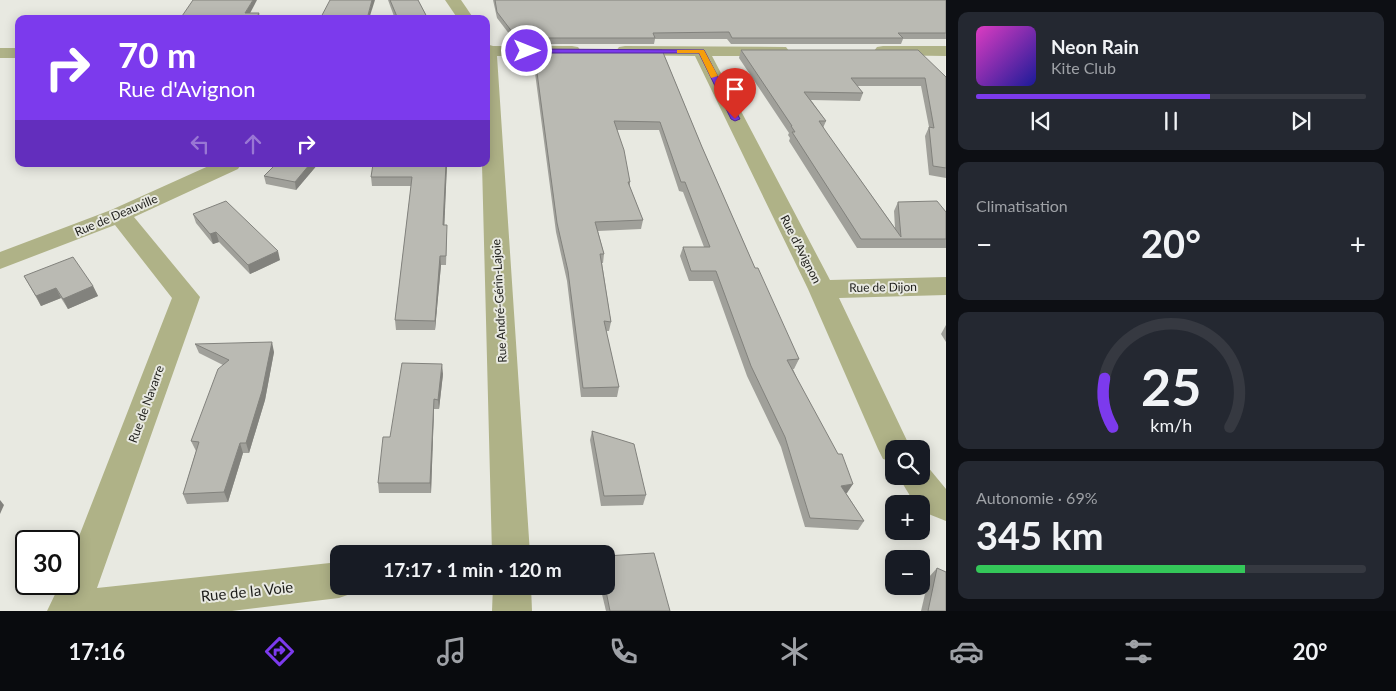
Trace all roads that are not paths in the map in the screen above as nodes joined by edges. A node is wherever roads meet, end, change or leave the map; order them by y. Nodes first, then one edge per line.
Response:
1 (453, 0) edge
2 (463, 15) edge
3 (490, 50) edge
4 (585, 51) edge
5 (604, 51) edge
6 (701, 51) junction
7 (799, 51) edge
8 (868, 51) edge
9 (946, 51) edge
10 (0, 53) edge
11 (15, 53) edge
12 (490, 113) edge
13 (224, 167) edge
14 (119, 216) junction
15 (0, 262) edge
16 (946, 286) edge
17 (821, 288) junction
18 (891, 440) edge
19 (922, 485) edge
20 (946, 506) edge
21 (511, 545) edge
22 (330, 581) edge
23 (512, 595) edge
24 (68, 611) edge
25 (512, 611) edge

1 - 2 street
3 - 4 street
5 - 6 street
6 - 7 street
6 - 17 street, Rue d'Avignon
8 - 9 street
10 - 11 street
12 - 21 street, Rue André-Gérin-Lajoie
13 - 14 street, Rue de Deauville
14 - 15 street, Rue de Deauville
14 - 24 street, Rue de Navarre
16 - 17 street, Rue de Dijon
17 - 18 street, Rue d'Avignon
19 - 20 street
22 - 24 street, Rue de la Voie
23 - 25 street

